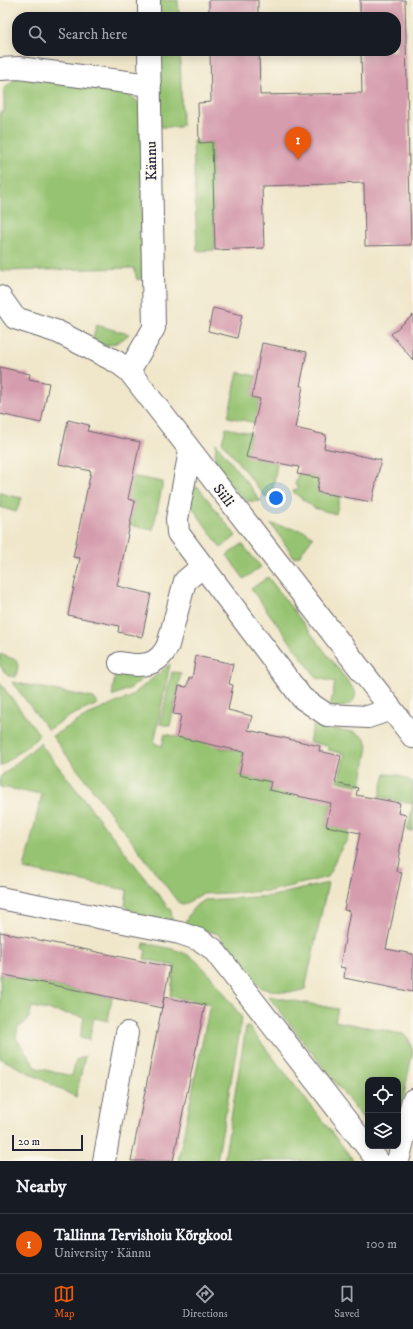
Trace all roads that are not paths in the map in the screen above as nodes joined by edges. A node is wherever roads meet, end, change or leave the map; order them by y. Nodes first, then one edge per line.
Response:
1 (149, 0) edge
2 (149, 12) edge
3 (150, 56) edge
4 (0, 69) edge
5 (150, 85) junction
6 (0, 297) edge
7 (129, 371) junction
8 (190, 451) junction
9 (203, 566) junction
10 (120, 663) dead end
11 (391, 709) junction
12 (413, 737) edge
13 (0, 898) edge
14 (127, 1033) dead end
15 (413, 1100) edge
16 (405, 1148) edge
17 (104, 1161) edge
18 (378, 1161) edge

1 - 2 street
3 - 5 street, Kännu
4 - 5 street
5 - 7 street, Kännu
6 - 7 street, Siili
7 - 8 street, Siili
8 - 9 street
8 - 11 street, Siili
9 - 10 street
9 - 11 street
11 - 12 street, Siili
13 - 18 street
14 - 17 street
15 - 16 street

